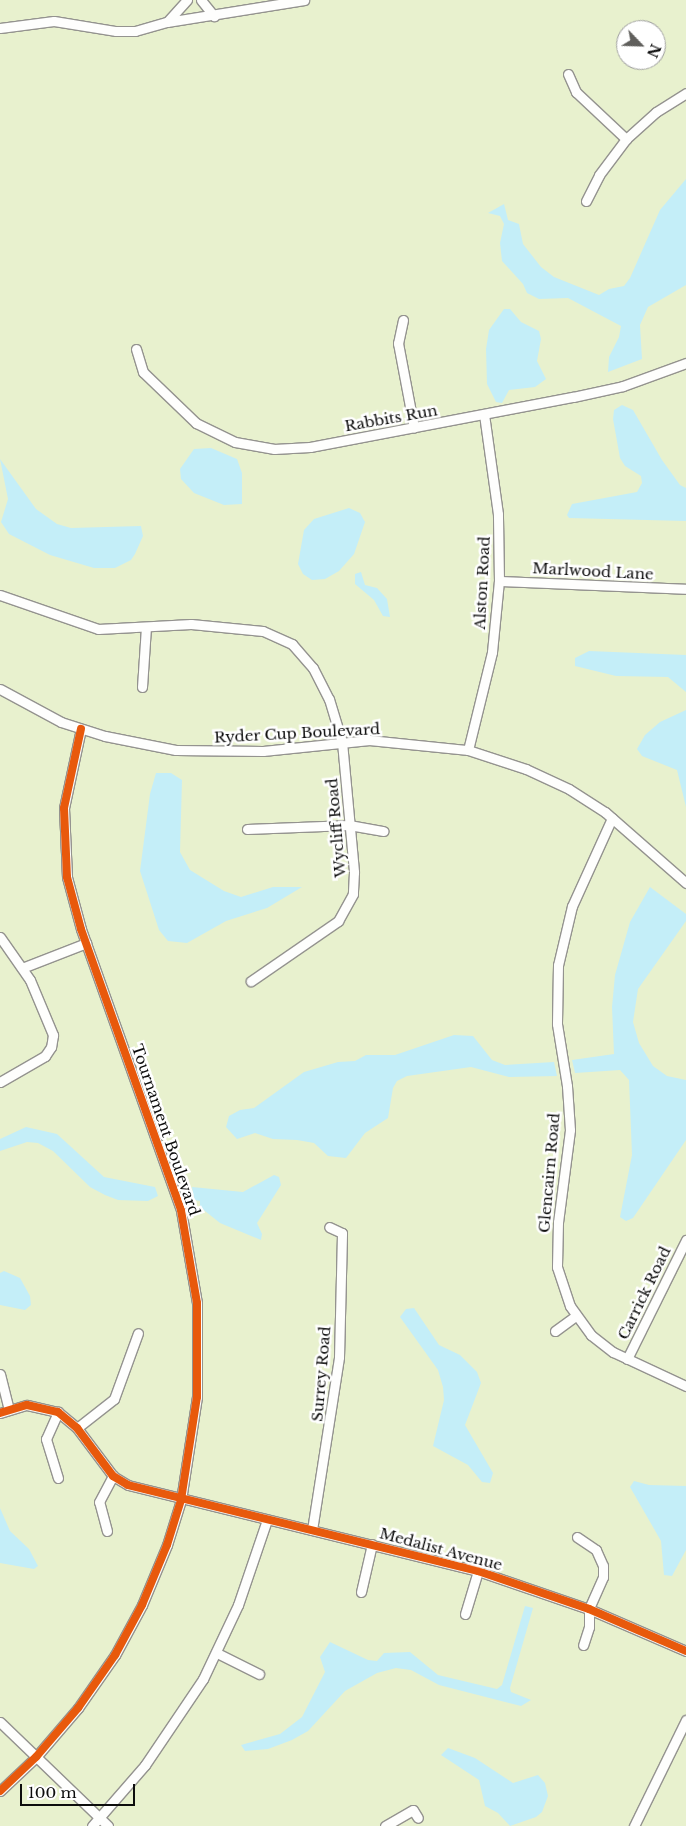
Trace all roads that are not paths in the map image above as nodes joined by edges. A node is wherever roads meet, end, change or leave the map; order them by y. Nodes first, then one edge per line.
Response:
1 (187, 0) edge
2 (201, 0) edge
3 (304, 0) edge
4 (214, 16) junction
5 (167, 22) junction
6 (0, 28) edge
7 (568, 74) dead end
8 (686, 93) edge
9 (626, 138) junction
10 (586, 201) dead end
11 (403, 320) dead end
12 (136, 349) dead end
13 (686, 363) edge
14 (484, 415) junction
15 (414, 428) junction
16 (499, 581) junction
17 (686, 589) edge
18 (0, 595) edge
19 (146, 627) junction
20 (142, 687) dead end
21 (0, 689) edge
22 (81, 729) junction
23 (342, 742) junction
24 (468, 750) junction
25 (612, 818) junction
26 (349, 825) junction
27 (247, 829) dead end
28 (383, 831) dead end
29 (686, 883) edge
30 (0, 937) edge
31 (86, 943) junction
32 (22, 968) junction
33 (251, 981) dead end
34 (0, 1082) edge
35 (329, 1227) dead end
36 (686, 1240) edge
37 (576, 1316) junction
38 (555, 1330) dead end
39 (138, 1333) dead end
40 (627, 1359) junction
41 (0, 1374) edge
42 (686, 1386) edge
43 (4, 1411) edge
44 (58, 1412) junction
45 (77, 1428) junction
46 (113, 1476) junction
47 (58, 1478) dead end
48 (181, 1500) junction
49 (267, 1520) junction
50 (312, 1530) junction
51 (108, 1531) dead end
52 (577, 1537) dead end
53 (372, 1544) junction
54 (478, 1571) junction
55 (361, 1592) dead end
56 (589, 1610) junction
57 (465, 1614) dead end
58 (583, 1645) dead end
59 (686, 1651) edge
60 (217, 1652) junction
61 (259, 1674) dead end
62 (686, 1720) edge
63 (0, 1722) edge
64 (36, 1757) junction
65 (0, 1791) edge
66 (100, 1818) junction
67 (418, 1818) dead end
68 (92, 1826) edge
69 (108, 1826) edge
70 (385, 1826) edge
71 (634, 1826) edge

1 - 5 street
2 - 4 street
3 - 4 street
4 - 5 street
5 - 6 street
7 - 9 street
8 - 9 street
9 - 10 street
11 - 15 street
12 - 15 street, Rabbits Run
13 - 14 street, Rabbits Run
14 - 15 street, Rabbits Run
14 - 16 street, Alston Road
16 - 17 street, Marlwood Lane
16 - 24 street, Alston Road
18 - 19 street, Wycliff Road
19 - 20 street
19 - 23 street, Wycliff Road
21 - 22 street, Ryder Cup Boulevard
22 - 23 street, Ryder Cup Boulevard
22 - 31 street, Tournament Boulevard
23 - 24 street, Ryder Cup Boulevard
23 - 26 street, Wycliff Road
24 - 25 street, Ryder Cup Boulevard
25 - 29 street, Ryder Cup Boulevard
25 - 37 street, Glencairn Road
26 - 27 street
26 - 28 street
26 - 33 street, Wycliff Road
30 - 32 street
31 - 32 street
31 - 48 street, Tournament Boulevard
32 - 34 street
35 - 50 street, Surrey Road
36 - 40 street, Carrick Road
37 - 38 street
37 - 40 street, Glencairn Road
39 - 45 street
40 - 42 street, Glencairn Road
41 - 43 street
43 - 44 street
44 - 45 street
44 - 47 street
45 - 46 street
46 - 48 street, Medalist Avenue
46 - 51 street
48 - 49 street, Medalist Avenue
48 - 64 street, Tournament Boulevard
49 - 50 street, Medalist Avenue
49 - 60 street
50 - 53 street, Medalist Avenue
52 - 56 street
53 - 54 street, Medalist Avenue
53 - 55 street
54 - 56 street, Medalist Avenue
54 - 57 street
56 - 58 street
56 - 59 street, Medalist Avenue
60 - 61 street
60 - 66 street
62 - 71 street
63 - 64 street
64 - 65 street, Tournament Boulevard
64 - 66 street
66 - 68 street
66 - 69 street
67 - 70 street

